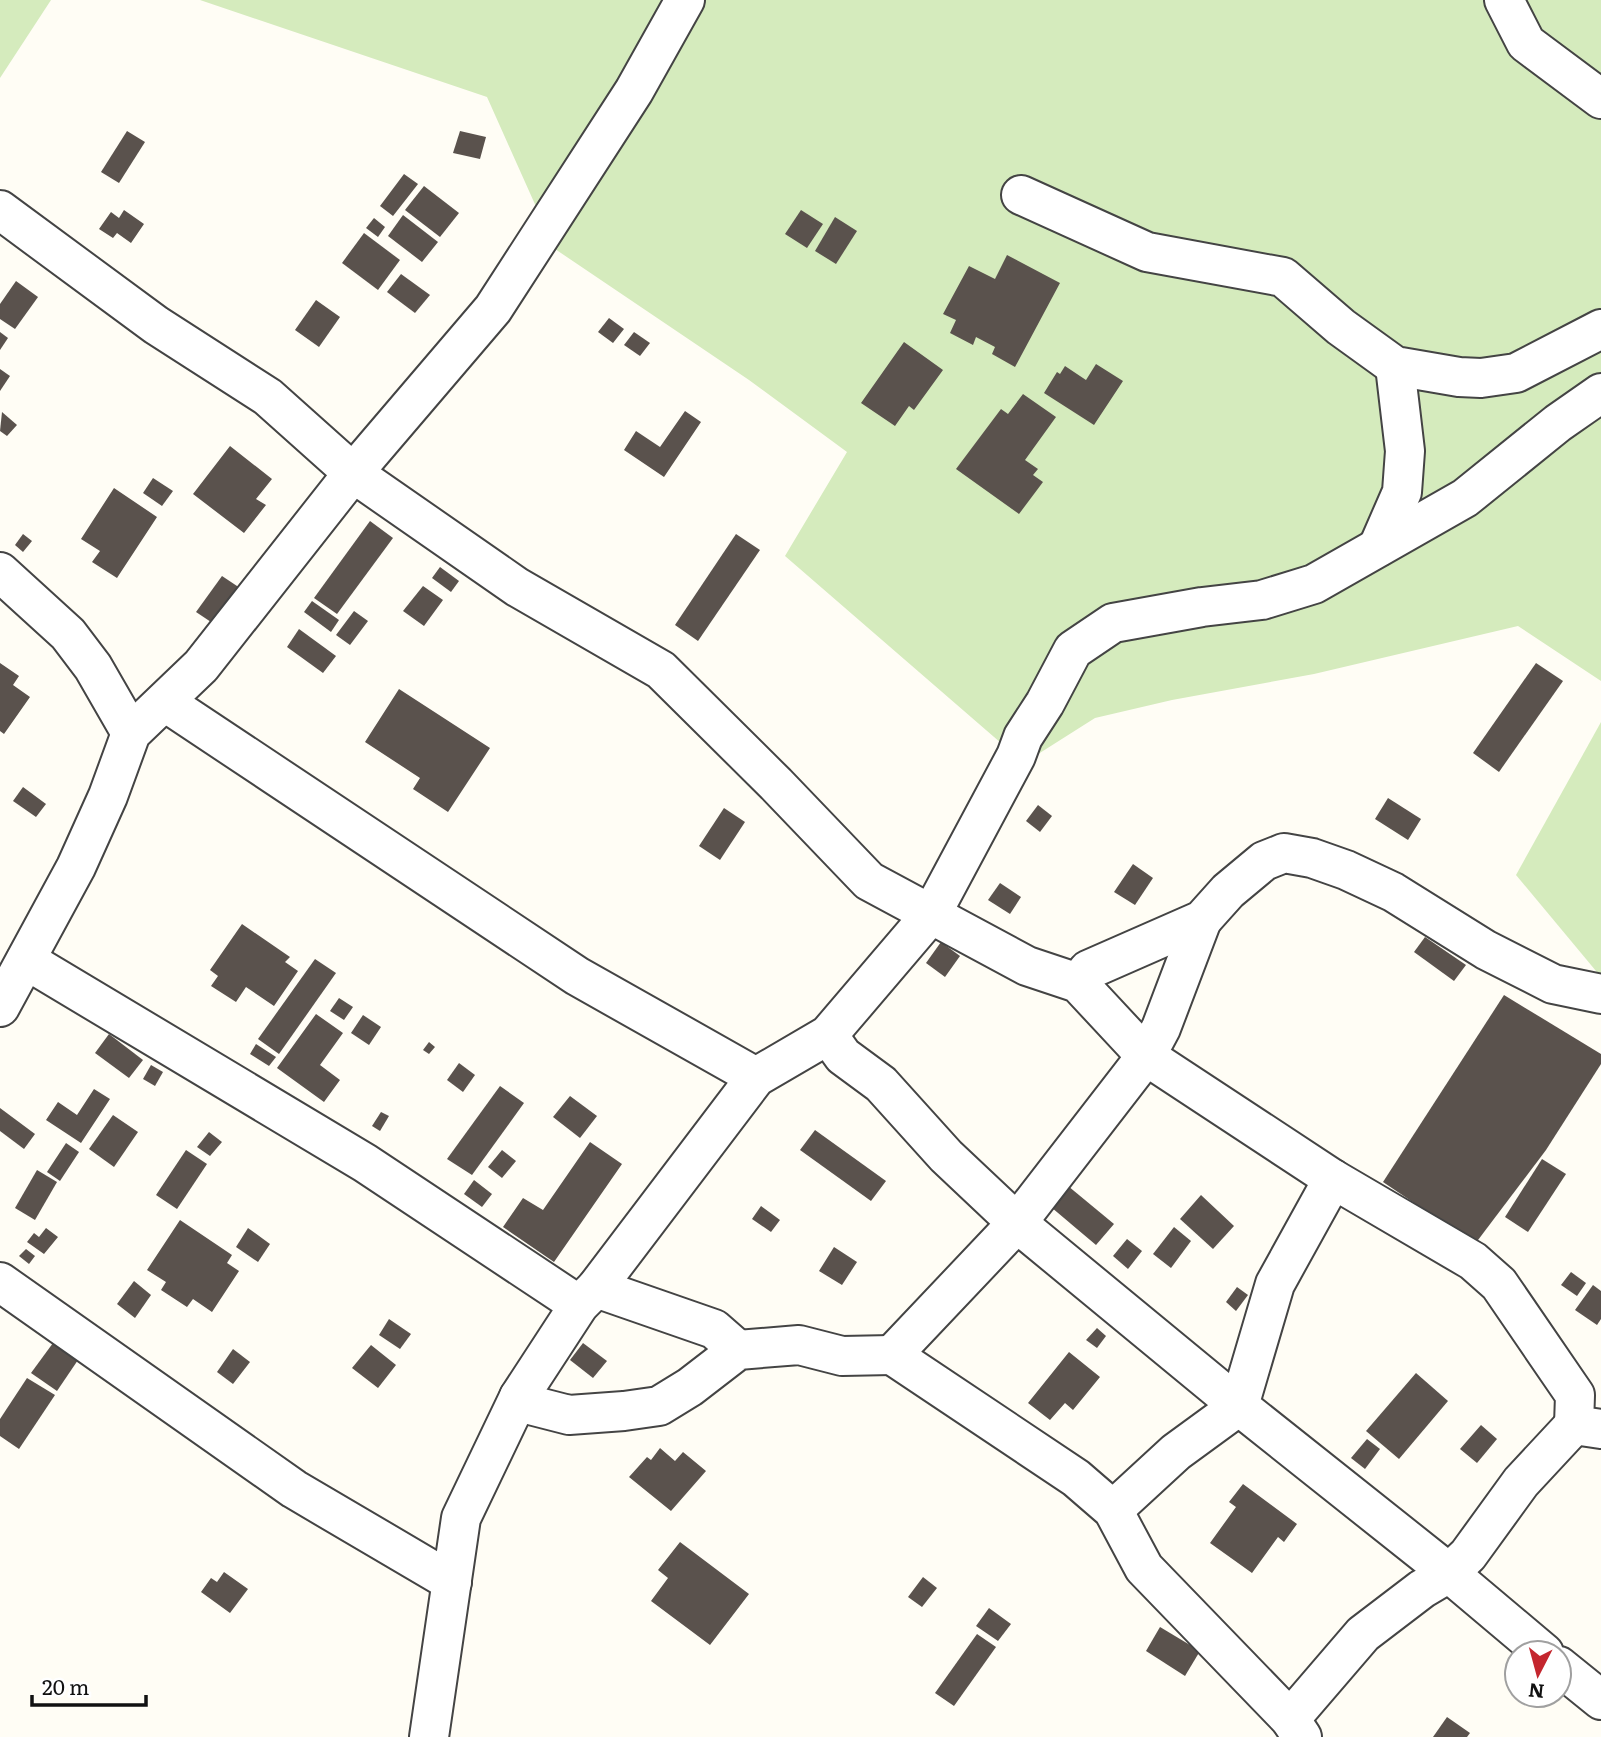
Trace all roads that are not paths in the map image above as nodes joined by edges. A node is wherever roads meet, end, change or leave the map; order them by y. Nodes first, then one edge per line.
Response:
1 (685, 0) edge
2 (1504, 0) edge
3 (1601, 99) edge
4 (1021, 195) dead end
5 (0, 210) edge
6 (1601, 330) edge
7 (1395, 366) junction
8 (1601, 393) edge
9 (353, 473) junction
10 (1378, 547) junction
11 (0, 572) edge
12 (165, 702) junction
13 (131, 733) junction
14 (932, 913) junction
15 (1202, 919) junction
16 (26, 960) junction
17 (1078, 983) junction
18 (1601, 994) edge
19 (0, 1007) edge
20 (828, 1035) junction
21 (1146, 1056) junction
22 (756, 1077) junction
23 (1333, 1179) junction
24 (1017, 1223) junction
25 (0, 1282) edge
26 (588, 1297) junction
27 (738, 1350) junction
28 (892, 1355) junction
29 (519, 1397) junction
30 (1239, 1406) junction
31 (1588, 1427) edge
32 (1113, 1510) junction
33 (1449, 1573) junction
34 (452, 1582) junction
35 (1527, 1639) edge
36 (1573, 1677) edge
37 (1601, 1700) edge
38 (1296, 1728) edge
39 (429, 1737) edge

1 - 9 street
2 - 3 street
4 - 7 street
5 - 9 street
6 - 7 street
7 - 10 street
8 - 10 street
9 - 12 street
9 - 14 street
10 - 14 street
11 - 13 street
12 - 13 street
12 - 22 street
13 - 16 street
14 - 17 street
14 - 20 street
15 - 17 street
15 - 18 street
15 - 21 street
16 - 19 street
16 - 26 street
17 - 21 street
20 - 22 street
20 - 24 street
21 - 23 street
21 - 24 street
22 - 26 street
23 - 30 street
23 - 31 street
24 - 28 street
24 - 30 street
25 - 34 street
26 - 27 street
26 - 29 street
27 - 28 street
27 - 29 street
28 - 32 street
29 - 34 street
30 - 32 street
30 - 33 street
31 - 33 street
32 - 38 street
33 - 35 street
33 - 38 street
34 - 39 street
36 - 37 street

